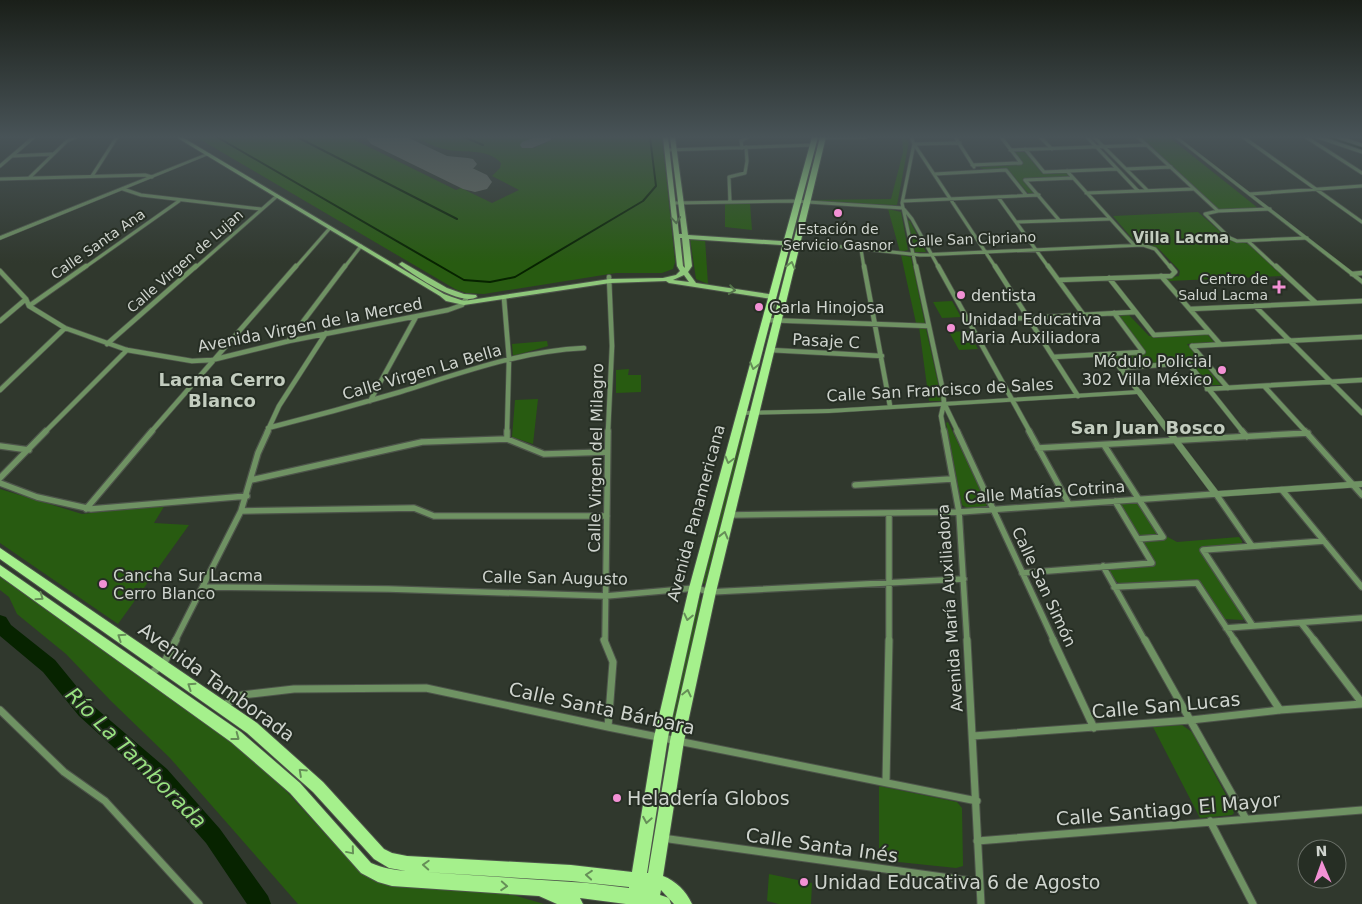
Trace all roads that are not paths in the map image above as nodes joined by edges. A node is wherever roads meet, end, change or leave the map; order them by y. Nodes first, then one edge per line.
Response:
1 (147, 179) edge
2 (250, 179) edge
3 (261, 179) edge
4 (673, 179) edge
5 (677, 179) edge
6 (729, 179) edge
7 (805, 179) edge
8 (811, 179) edge
9 (907, 179) edge
10 (938, 179) edge
11 (1013, 179) edge
12 (1045, 179) edge
13 (1075, 179) edge
14 (1127, 179) edge
15 (1137, 179) edge
16 (1183, 179) edge
17 (1231, 179) edge
18 (1302, 179) edge
19 (1362, 186) edge
20 (1192, 188) junction
21 (123, 189) junction
22 (1316, 189) junction
23 (1148, 190) junction
24 (1138, 191) junction
25 (1086, 193) junction
26 (1250, 194) junction
27 (1026, 195) junction
28 (1039, 195) junction
29 (277, 196) junction
30 (998, 197) junction
31 (951, 199) junction
32 (180, 201) junction
33 (903, 201) junction
34 (674, 202) junction
35 (682, 202) junction
36 (730, 202) junction
37 (798, 202) junction
38 (807, 204) junction
39 (903, 208) junction
40 (262, 209) junction
41 (1270, 209) junction
42 (1218, 211) junction
43 (1109, 219) junction
44 (1059, 220) junction
45 (1016, 222) junction
46 (1362, 222) edge
47 (330, 228) junction
48 (677, 236) junction
49 (686, 236) junction
50 (0, 238) edge
51 (1307, 238) junction
52 (1248, 241) junction
53 (786, 243) junction
54 (796, 243) junction
55 (1134, 245) junction
56 (361, 246) junction
57 (861, 249) junction
58 (1036, 250) junction
59 (987, 253) junction
60 (913, 255) junction
61 (932, 255) junction
62 (682, 269) junction
63 (0, 271) edge
64 (1362, 273) edge
65 (1352, 274) junction
66 (1160, 276) junction
67 (1109, 278) junction
68 (610, 279) junction
69 (663, 280) junction
70 (1059, 280) junction
71 (1362, 282) edge
72 (693, 283) junction
73 (772, 297) junction
74 (504, 298) junction
75 (26, 299) junction
76 (466, 300) junction
77 (1362, 301) edge
78 (1316, 303) junction
79 (29, 306) junction
80 (1255, 306) junction
81 (1190, 309) junction
82 (1136, 312) junction
83 (1114, 313) junction
84 (1083, 314) junction
85 (416, 317) junction
86 (1028, 318) junction
87 (766, 320) junction
88 (777, 320) junction
89 (0, 321) edge
90 (968, 321) junction
91 (875, 324) junction
92 (929, 326) junction
93 (65, 328) junction
94 (1209, 332) junction
95 (326, 333) junction
96 (1362, 337) edge
97 (1289, 340) junction
98 (289, 341) junction
99 (107, 344) junction
100 (1220, 344) junction
101 (584, 348) dead end
102 (127, 350) junction
103 (769, 350) junction
104 (1109, 354) junction
105 (882, 356) junction
106 (1053, 357) junction
107 (509, 359) junction
108 (212, 360) junction
109 (1120, 368) junction
110 (1362, 380) edge
111 (1332, 382) junction
112 (1264, 386) junction
113 (1228, 388) junction
114 (1207, 389) junction
115 (0, 390) edge
116 (1139, 392) junction
117 (1078, 396) junction
118 (1011, 400) junction
119 (370, 401) junction
120 (944, 403) junction
121 (890, 406) junction
122 (748, 413) junction
123 (1362, 413) edge
124 (268, 428) junction
125 (1308, 433) junction
126 (1247, 437) junction
127 (506, 439) junction
128 (1174, 441) junction
129 (1104, 445) junction
130 (0, 446) edge
131 (1038, 448) junction
132 (29, 450) junction
133 (607, 452) junction
134 (0, 478) edge
135 (951, 478) junction
136 (252, 480) junction
137 (0, 483) edge
138 (855, 484) dead end
139 (1358, 485) edge
140 (1282, 490) junction
141 (1216, 494) junction
142 (1362, 495) edge
143 (247, 496) junction
144 (1139, 500) junction
145 (1115, 501) junction
146 (1069, 504) junction
147 (86, 509) junction
148 (993, 510) junction
149 (241, 511) junction
150 (959, 512) junction
151 (889, 514) junction
152 (729, 515) junction
153 (608, 516) junction
154 (1138, 539) junction
155 (1324, 541) junction
156 (1252, 546) junction
157 (0, 553) edge
158 (1103, 566) junction
159 (0, 570) edge
160 (1022, 573) junction
161 (964, 579) junction
162 (890, 584) junction
163 (204, 587) junction
164 (1114, 587) junction
165 (1362, 587) edge
166 (695, 588) junction
167 (710, 592) junction
168 (606, 596) junction
169 (1362, 618) edge
170 (1302, 623) junction
171 (1253, 626) junction
172 (1226, 628) junction
173 (161, 665) junction
174 (149, 676) junction
175 (1362, 704) edge
176 (221, 707) junction
177 (0, 710) edge
178 (1280, 710) junction
179 (1191, 720) junction
180 (608, 727) junction
181 (1094, 728) junction
182 (973, 736) junction
183 (661, 737) junction
184 (677, 740) junction
185 (886, 781) junction
186 (977, 801) junction
187 (1362, 810) edge
188 (1246, 818) junction
189 (1210, 821) junction
190 (662, 838) junction
191 (977, 841) junction
192 (637, 879) junction
193 (654, 881) junction
194 (979, 882) junction
195 (537, 888) junction
196 (634, 900) edge
197 (655, 903) edge
198 (199, 904) edge
199 (575, 904) edge
200 (684, 904) edge
201 (981, 904) edge
202 (1253, 904) edge

1 - 21 street
2 - 29 main road
3 - 76 main road
4 - 34 main road
5 - 35 main road
6 - 36 street
7 - 37 main road, Avenida Panamericana
8 - 38 main road, Avenida Panamericana
9 - 33 street, Avenida María Auxiliadora
10 - 31 street
11 - 27 street
12 - 28 street
13 - 25 street
14 - 24 street
15 - 23 street
16 - 20 street
17 - 26 street
18 - 22 street
19 - 22 street
20 - 23 street
20 - 42 street
21 - 32 street
21 - 50 street
22 - 26 street
22 - 46 street
23 - 24 street
24 - 25 street
25 - 43 street
26 - 41 street
27 - 28 street
27 - 30 street
28 - 44 street
29 - 40 street, Calle Virgen de Lujan
29 - 47 main road
30 - 31 street
30 - 45 street
31 - 33 street
31 - 59 street
32 - 40 street
32 - 79 street, Calle Santa Ana
33 - 39 street, Avenida María Auxiliadora
34 - 35 street
34 -> 48 main road
35 - 36 street
35 - 49 main road
36 - 37 street
37 - 38 street
37 - 53 main road, Avenida Panamericana
38 - 39 street
38 - 54 main road, Avenida Panamericana
39 - 60 street, Avenida María Auxiliadora
39 - 61 street
40 - 99 street, Calle Virgen de Lujan
41 - 42 street
41 - 51 street
42 - 52 street
43 - 44 street
43 - 55 street
44 - 45 street
45 - 58 street
47 - 56 main road
47 - 108 street
48 - 49 main road, Calle San Cipriano
48 - 62 main road
49 - 53 main road, Calle San Cipriano
49 - 62 main road
51 - 52 street
51 - 65 street
52 - 78 street
53 - 54 main road, Calle San Cipriano
53 - 73 main road, Avenida Panamericana
54 - 57 street, Calle San Cipriano
88 -> 54 main road, Avenida Panamericana
55 - 58 street, Calle San Cipriano
55 - 66 street, Calle San Cipriano
56 - 76 main road
56 - 98 street
57 - 60 street, Calle San Cipriano
57 - 91 street
58 - 59 street, Calle San Cipriano
58 - 70 street
59 - 61 street, Calle San Cipriano
59 - 86 street
60 - 61 street, Calle San Cipriano
60 - 92 street, Avenida María Auxiliadora
61 - 90 street
62 - 68 main road
62 - 69 main road
62 - 72 main road
63 - 75 street
64 - 65 street
65 - 71 street
66 - 67 street
66 - 81 street
67 - 70 street
67 - 82 street
68 - 69 main road
68 - 74 main road
68 - 76 main road
68 - 133 street, Calle Virgen del Milagro
69 - 72 main road
70 - 84 street
72 -> 73 main road
73 - 87 main road, Avenida Panamericana
74 - 76 main road
74 - 107 street
75 - 79 street
75 - 89 street
76 - 85 street, Avenida Virgen de la Merced
77 - 78 street
78 - 80 street
79 - 93 street, Avenida Virgen de la Merced
80 - 81 street
80 - 97 street
81 - 94 street
82 - 83 street
82 - 94 street
83 - 84 street
83 - 104 street
84 - 86 street
85 - 95 street, Avenida Virgen de la Merced
85 - 119 street
86 - 90 street
86 - 106 street
87 - 88 street
87 -> 122 main road, Avenida Panamericana
88 - 91 street
88 - 103 main road, Avenida Panamericana
90 - 118 street
91 - 92 street
91 - 105 street
92 - 120 street, Avenida María Auxiliadora
93 - 99 street, Avenida Virgen de la Merced
93 - 115 street
94 - 100 street
95 - 98 street, Avenida Virgen de la Merced
95 - 124 street
96 - 97 street
97 - 100 street
97 - 111 street
98 - 108 street, Avenida Virgen de la Merced
99 - 102 street, Avenida Virgen de la Merced
100 - 113 street
101 - 107 street, Calle Virgen La Bella
102 - 108 street, Avenida Virgen de la Merced
102 - 132 street
103 - 105 street, Pasaje C
103 - 122 main road, Avenida Panamericana
104 - 106 street
104 - 109 street
105 - 121 street
106 - 117 street
107 - 119 street, Calle Virgen La Bella
107 - 127 street
108 - 147 street
109 - 114 street
109 - 116 street
110 - 111 street
111 - 112 street
111 - 123 street
112 - 113 street
112 - 125 street
113 - 114 street
114 - 126 street
116 - 117 street, Calle San Francisco de Sales
116 - 128 street
117 - 118 street, Calle San Francisco de Sales
118 - 120 street, Calle San Francisco de Sales
118 - 131 street
119 - 124 street, Calle Virgen La Bella
120 - 121 street, Calle San Francisco de Sales
120 - 135 street, Avenida María Auxiliadora
120 - 148 street, Calle San Simón
121 - 122 street, Calle San Francisco de Sales
122 - 152 main road, Avenida Panamericana
122 -> 166 main road, Avenida Panamericana
124 - 136 street
125 - 126 street
125 - 139 street
126 - 128 street
127 - 133 street
127 - 136 street
128 - 129 street
128 - 141 street
129 - 131 street
129 - 144 street
130 - 132 street
131 - 146 street
132 - 134 street
133 - 153 street, Calle Virgen del Milagro
135 - 138 street
135 - 150 street, Avenida María Auxiliadora
136 - 143 street
137 - 147 street
139 - 140 street, Calle Matías Cotrina
139 - 142 street
140 - 141 street, Calle Matías Cotrina
140 - 155 street
141 - 144 street, Calle Matías Cotrina
141 - 156 street
143 - 147 street
143 - 149 street
144 - 145 street, Calle Matías Cotrina
144 - 154 street
145 - 146 street, Calle Matías Cotrina
145 - 154 street
146 - 148 street, Calle Matías Cotrina
148 - 150 street, Calle Matías Cotrina
148 - 160 street, Calle San Simón
149 - 153 street
149 - 163 street
150 - 151 street, Calle Matías Cotrina
150 - 161 street, Avenida María Auxiliadora
151 - 152 street, Calle Matías Cotrina
151 - 162 street
167 -> 152 main road, Avenida Panamericana
153 - 168 street, Calle Virgen del Milagro
154 - 158 street
155 - 156 street
155 - 165 street
156 - 171 street
173 -> 157 main road, Avenida Tamborada
158 - 160 street
158 - 164 street
159 -> 174 main road, Avenida Tamborada
160 - 181 street, Calle San Simón
161 - 162 street, Calle San Augusto
161 - 182 street, Avenida María Auxiliadora
162 - 167 street, Calle San Augusto
162 - 185 street
163 - 168 street, Calle San Augusto
163 - 173 street
164 - 172 street
164 - 179 street
166 - 167 street, Calle San Augusto
166 - 168 street, Calle San Augusto
166 -> 183 main road, Avenida Panamericana
184 -> 167 main road, Avenida Panamericana
168 - 180 street, Calle Virgen del Milagro
169 - 170 street
170 - 171 street
170 - 175 street
171 - 172 street
172 - 178 street
173 - 174 street
176 -> 173 main road, Avenida Tamborada
174 -> 195 main road, Avenida Tamborada
175 - 178 street, Calle San Lucas
176 - 180 street, Calle Santa Bárbara
192 -> 176 main road, Avenida Tamborada
177 - 198 street
178 - 179 street, Calle San Lucas
179 - 181 street, Calle San Lucas
179 - 188 street
180 - 183 street, Calle Santa Bárbara
181 - 182 street, Calle San Lucas
182 - 186 street, Avenida María Auxiliadora
183 - 184 street, Calle Santa Bárbara
183 -> 192 main road, Avenida Panamericana
184 - 185 street, Calle Santa Bárbara
184 - 190 main road, Avenida Panamericana
185 - 186 street, Calle Santa Bárbara
186 - 191 street, Avenida María Auxiliadora
187 - 188 street, Calle Santiago El Mayor
188 - 189 street, Calle Santiago El Mayor
189 - 191 street, Calle Santiago El Mayor
189 - 202 street
190 - 193 main road, Avenida Panamericana
190 - 194 street, Calle Santa Inés
191 - 194 street, Avenida María Auxiliadora
192 - 193 main road, Avenida Tamborada
192 - 196 main road, Avenida Panamericana
193 - 197 main road, Avenida Panamericana
193 - 200 main road, Avenida Tamborada
194 - 201 street, Avenida María Auxiliadora
195 - 196 main road, Avenida Tamborada
195 - 199 main road
196 - 197 main road, Avenida Tamborada

